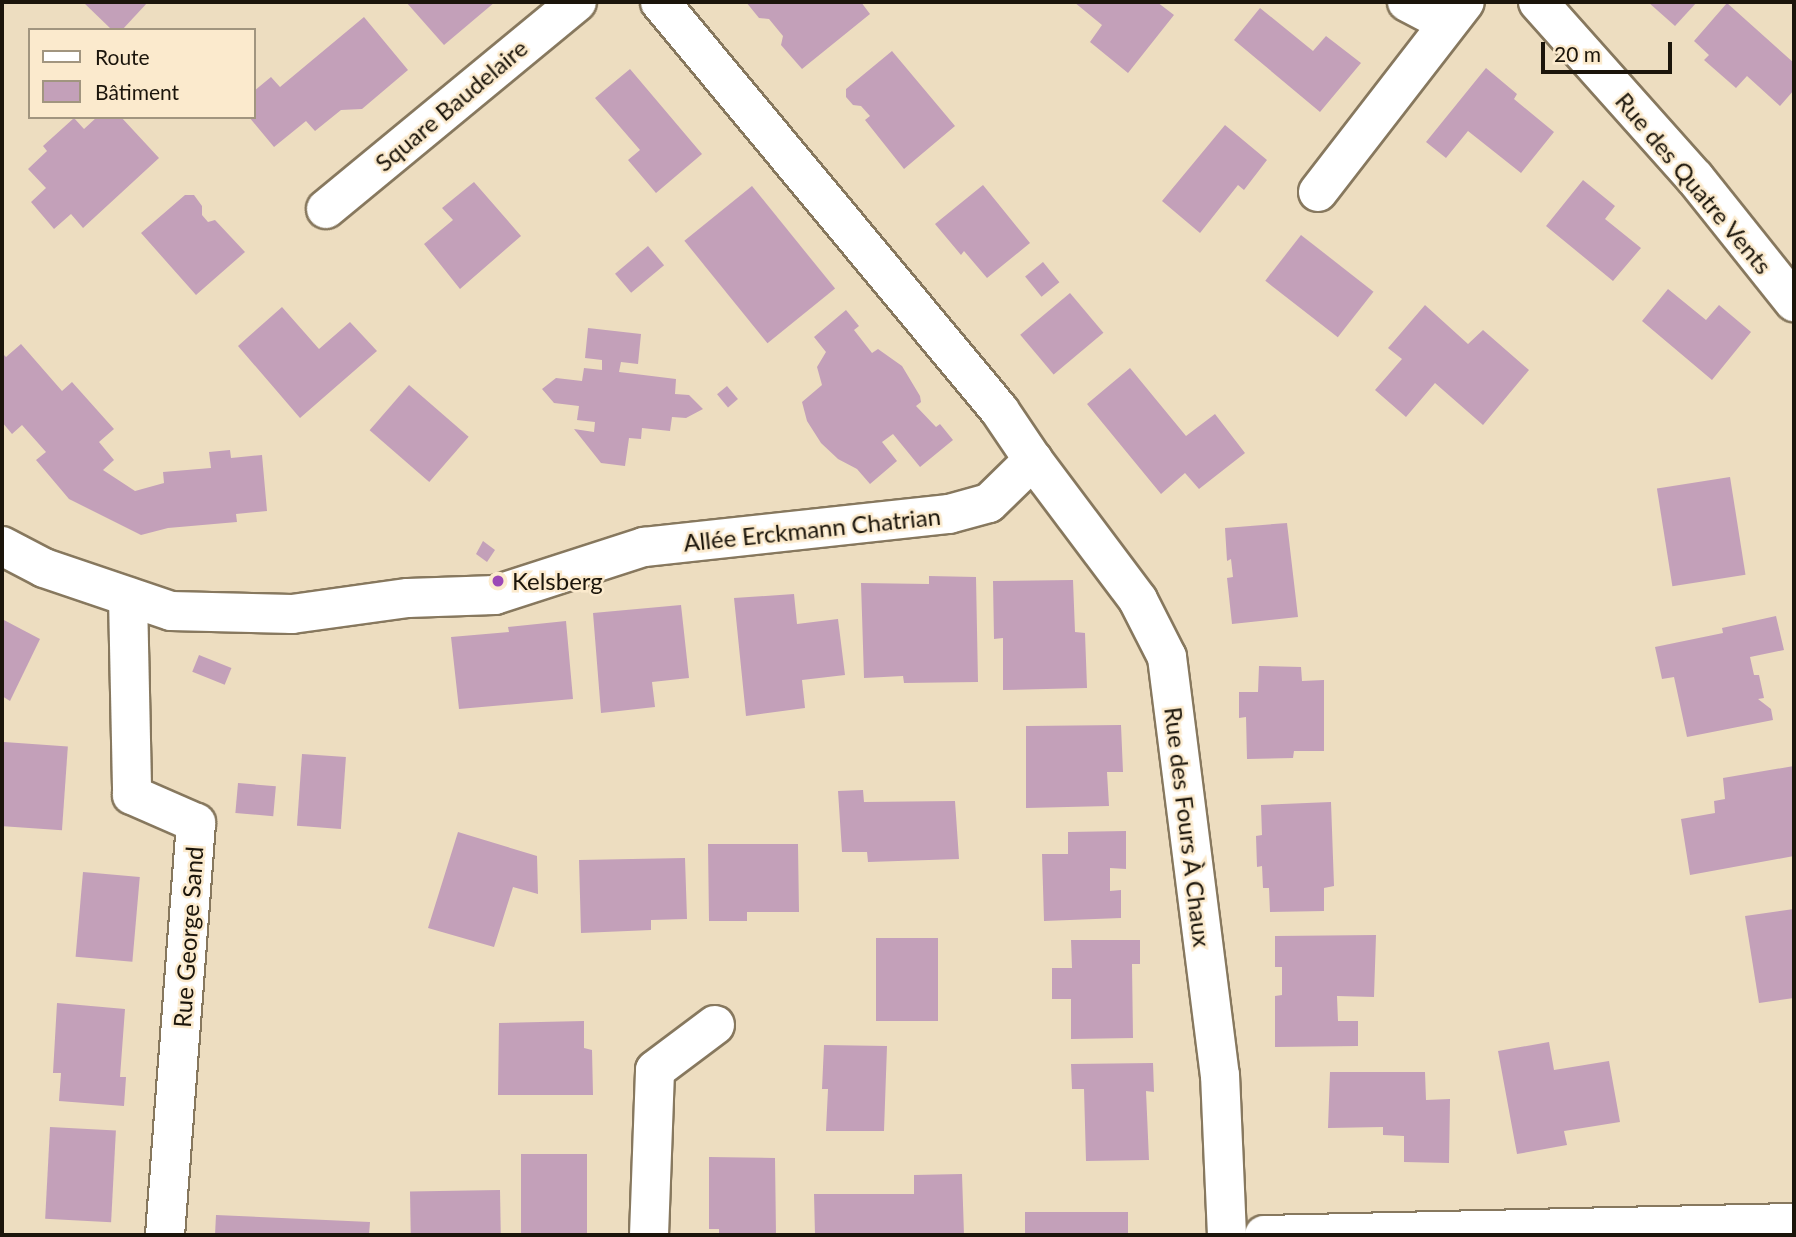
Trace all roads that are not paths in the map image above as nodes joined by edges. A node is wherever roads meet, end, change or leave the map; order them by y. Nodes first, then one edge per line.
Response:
1 (577, 2) edge
2 (660, 2) edge
3 (1407, 2) edge
4 (1538, 2) edge
5 (1456, 12) edge
6 (1318, 192) dead end
7 (326, 209) dead end
8 (1794, 302) edge
9 (1033, 460) junction
10 (2, 546) edge
11 (128, 597) junction
12 (715, 1025) dead end
13 (1794, 1223) edge
14 (165, 1235) edge
15 (649, 1235) edge
16 (1227, 1235) edge
17 (1264, 1235) edge

1 - 7 street, Square Baudelaire
2 - 9 street
3 - 5 street
4 - 8 street, Rue des Quatre Vents
5 - 6 street
9 - 11 street, Allée Erckmann Chatrian
9 - 16 street, Rue des Fours À Chaux
10 - 11 street, Allée Erckmann Chatrian
11 - 14 street, Rue George Sand
12 - 15 street
13 - 17 street

